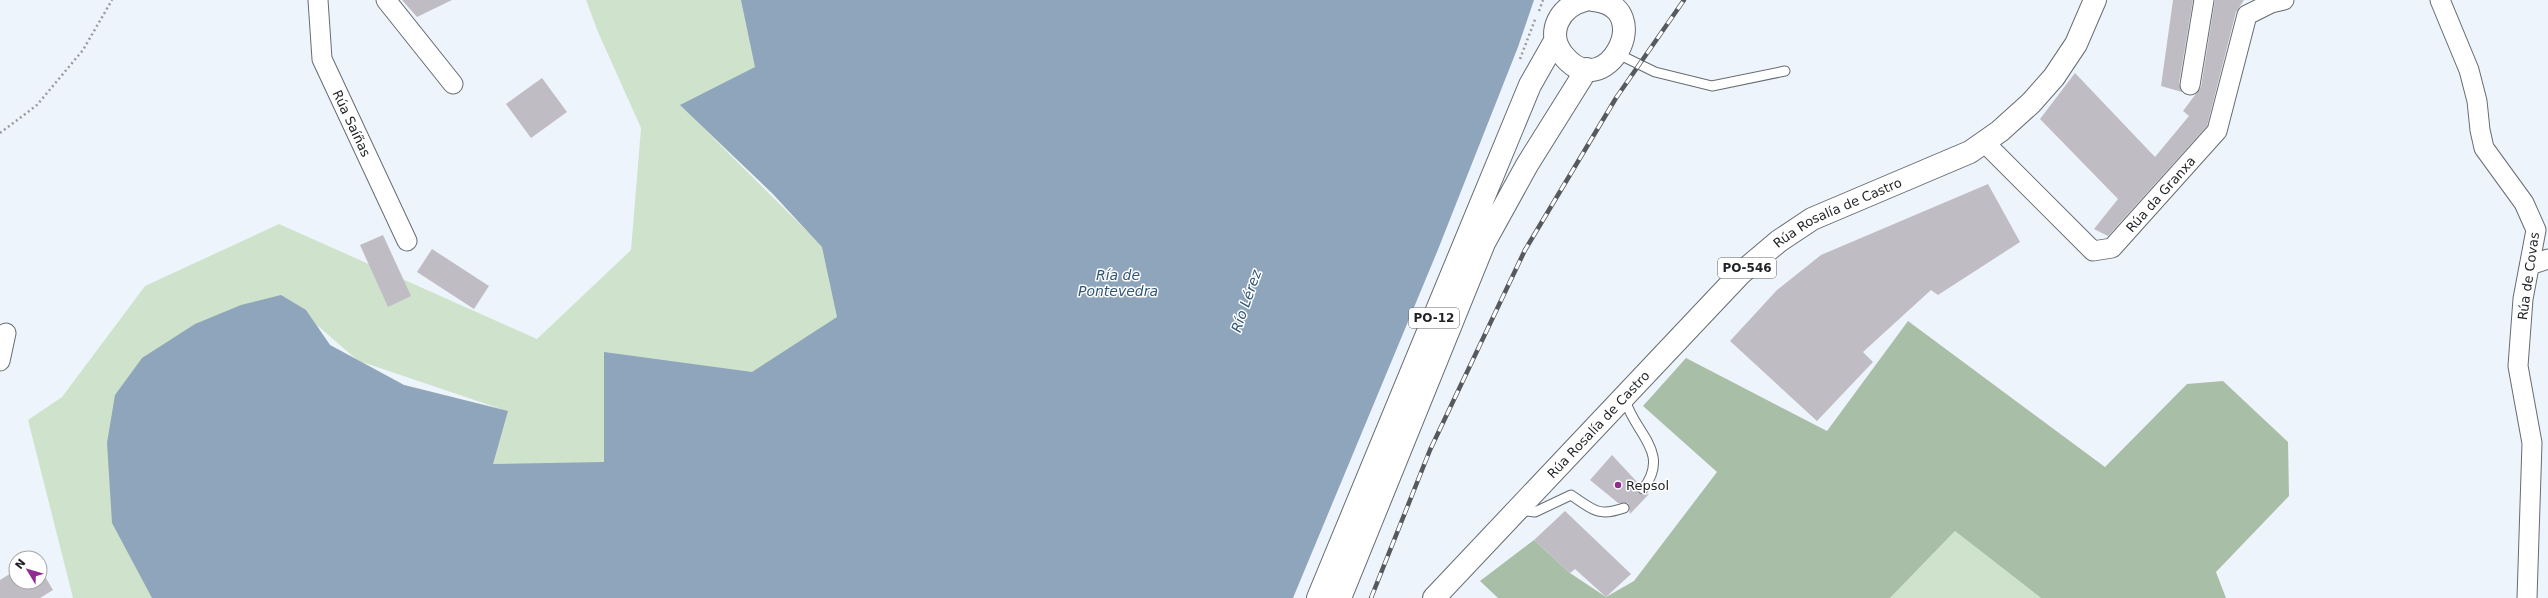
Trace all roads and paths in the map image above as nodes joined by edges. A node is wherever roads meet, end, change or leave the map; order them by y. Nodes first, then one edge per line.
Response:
1 (112, 0) edge
2 (318, 0) edge
3 (386, 0) edge
4 (1593, 0) edge
5 (2095, 0) edge
6 (2204, 0) edge
7 (2284, 0) edge
8 (2440, 0) edge
9 (1574, 3) edge
10 (1618, 6) edge
11 (1555, 41) junction
12 (1618, 54) junction
13 (1587, 69) junction
14 (1784, 71) dead end
15 (453, 84) dead end
16 (2190, 85) dead end
17 (0, 133) edge
18 (1984, 142) junction
19 (407, 241) dead end
20 (2548, 259) edge
21 (2530, 265) junction
22 (6, 333) dead end
23 (0, 361) edge
24 (1624, 397) junction
25 (1643, 489) dead end
26 (1624, 508) dead end
27 (1518, 510) junction
28 (1318, 598) edge
29 (1340, 598) edge
30 (1434, 598) edge
31 (2527, 598) edge

1 - 17 path
2 - 19 street, Rúa Saíñas
3 - 15 street
4 - 10 main road
5 - 18 main road, Rúa Rosalía de Castro / PO-546
6 - 16 street
7 - 18 street, Rúa da Granxa
8 - 21 street, Rúa de Covas
9 - 11 main road
10 - 12 main road
11 - 13 main road
11 - 28 main road, PO-12
12 - 13 main road
12 - 14 lane
13 - 29 main road, PO-12
18 - 24 main road, Rúa Rosalía de Castro / PO-546
20 - 21 street
21 - 31 street, Rúa de Covas
22 - 23 street
24 - 25 lane
24 - 27 main road, Rúa Rosalía de Castro / PO-546
26 - 27 lane
27 - 30 main road, Rúa Rosalía de Castro / PO-546

